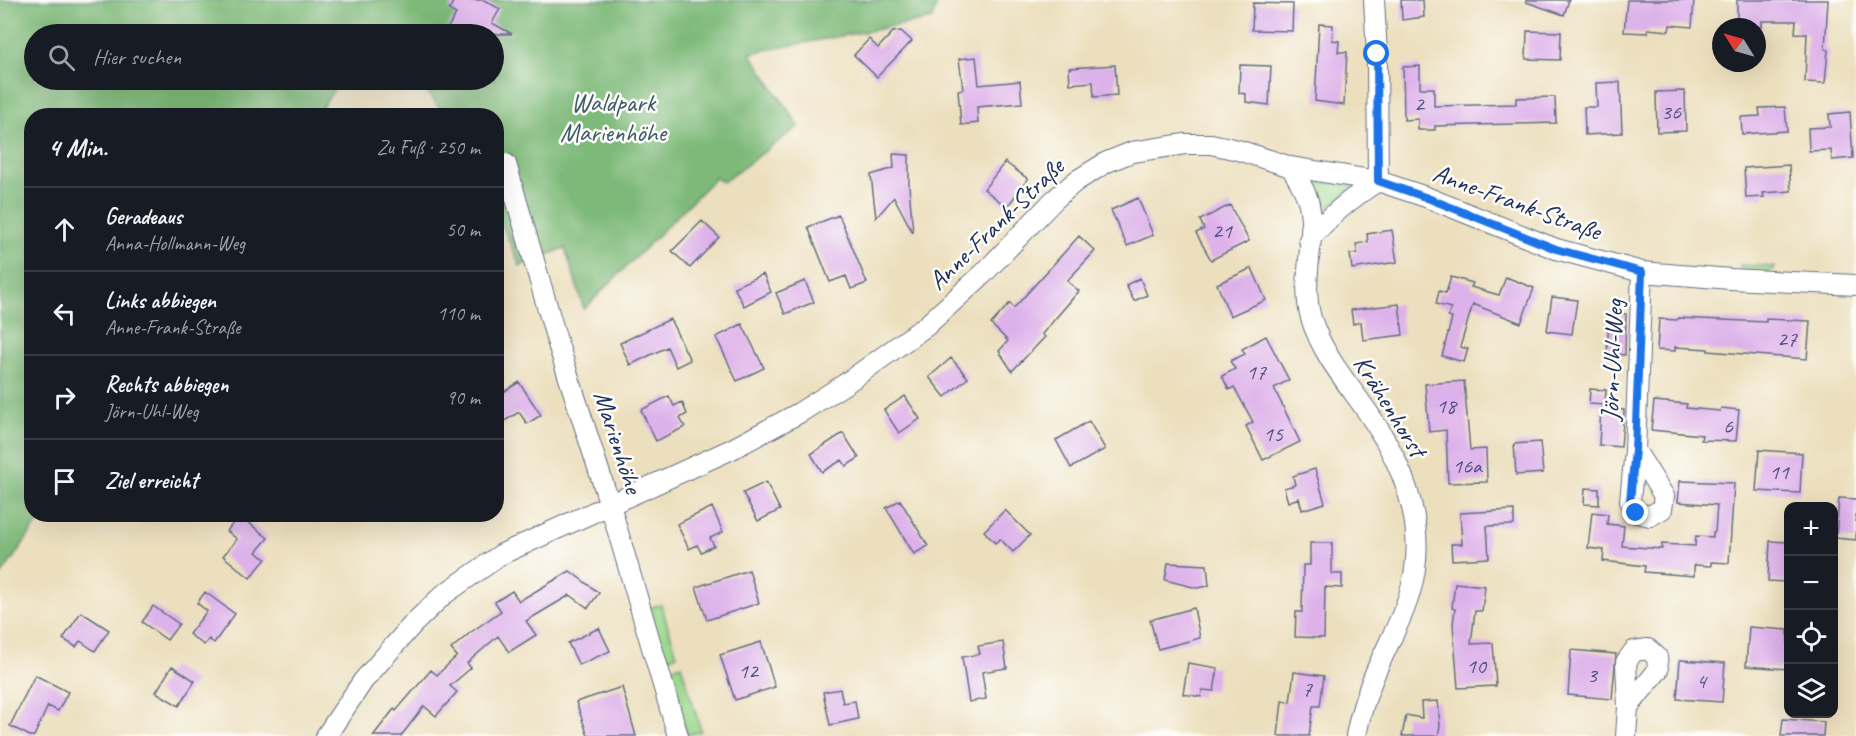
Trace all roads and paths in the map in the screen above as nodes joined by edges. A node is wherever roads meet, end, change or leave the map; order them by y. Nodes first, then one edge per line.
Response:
1 (1374, 0) edge
2 (506, 164) dead end
3 (1292, 167) junction
4 (1378, 181) junction
5 (1310, 240) junction
6 (1642, 272) junction
7 (1856, 285) edge
8 (1635, 450) dead end
9 (609, 505) junction
10 (1628, 707) dead end
11 (326, 736) edge
12 (678, 736) edge
13 (1356, 736) edge
14 (1626, 736) edge

1 - 4 street
2 - 9 street, Marienhöhe
3 - 4 street, Anne-Frank-Straße
3 - 5 street, Krähenhorst
3 - 9 street, Anne-Frank-Straße
4 - 5 street
4 - 6 street, Anne-Frank-Straße
5 - 13 street, Krähenhorst
6 - 7 street, Anne-Frank-Straße
6 - 8 street, Jörn-Uhl-Weg
9 - 11 street, Anne-Frank-Straße
9 - 12 street, Marienhöhe
10 - 14 street

